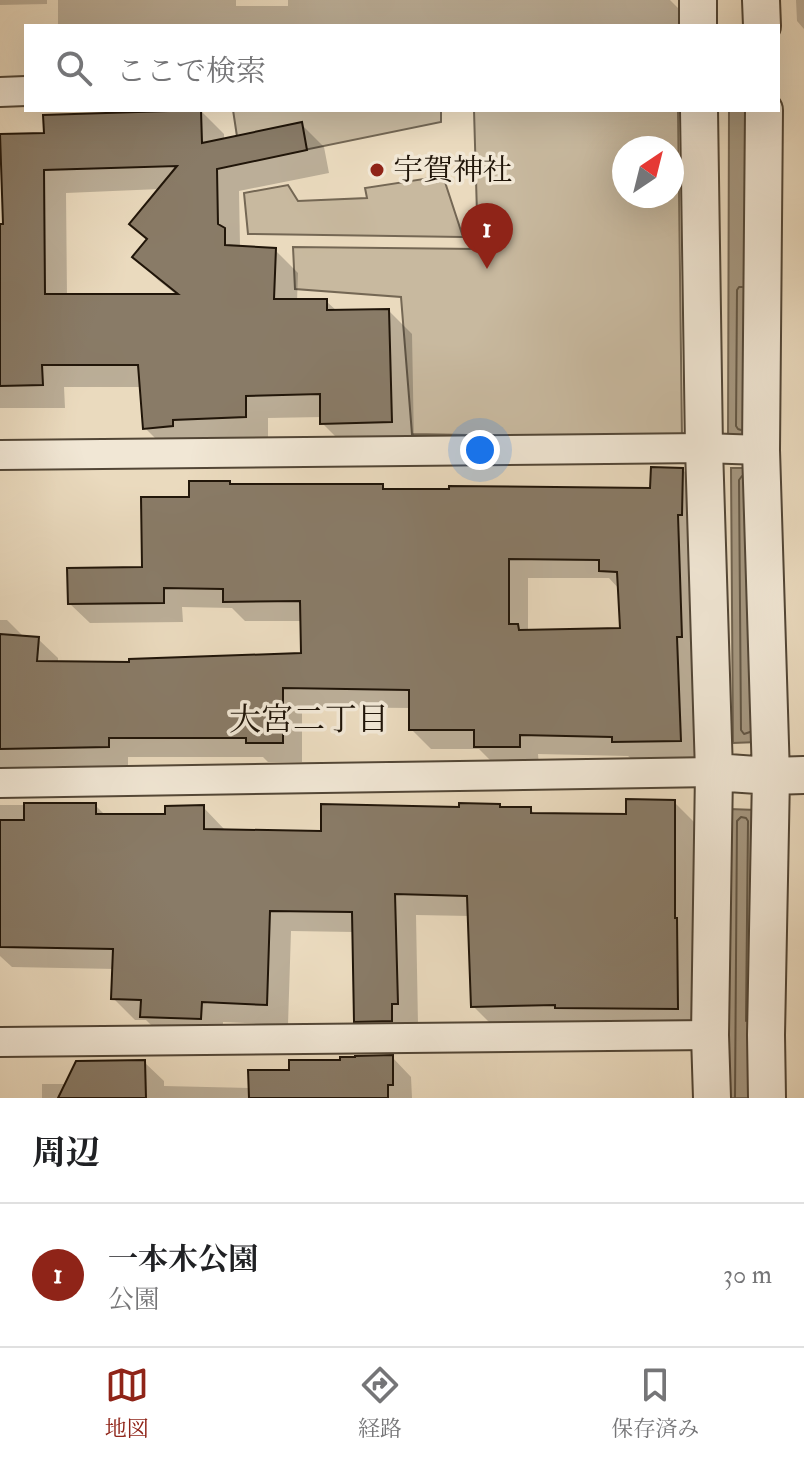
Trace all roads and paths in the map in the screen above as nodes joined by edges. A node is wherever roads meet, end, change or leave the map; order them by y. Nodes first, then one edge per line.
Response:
1 (698, 0) edge
2 (761, 0) edge
3 (698, 24) edge
4 (762, 24) edge
5 (24, 91) edge
6 (0, 92) edge
7 (699, 112) edge
8 (764, 112) edge
9 (704, 448) junction
10 (761, 450) junction
11 (0, 455) edge
12 (714, 772) junction
13 (787, 776) edge
14 (0, 783) edge
15 (710, 1035) junction
16 (0, 1042) edge
17 (712, 1098) edge
18 (767, 1098) edge

1 - 3 street
2 - 4 street
5 - 6 street
7 - 9 street
8 - 10 street
9 - 10 street
9 - 11 street
9 - 12 street
10 - 13 street
12 - 13 street
12 - 14 street
12 - 15 street
13 - 18 street
15 - 16 street
15 - 17 street

